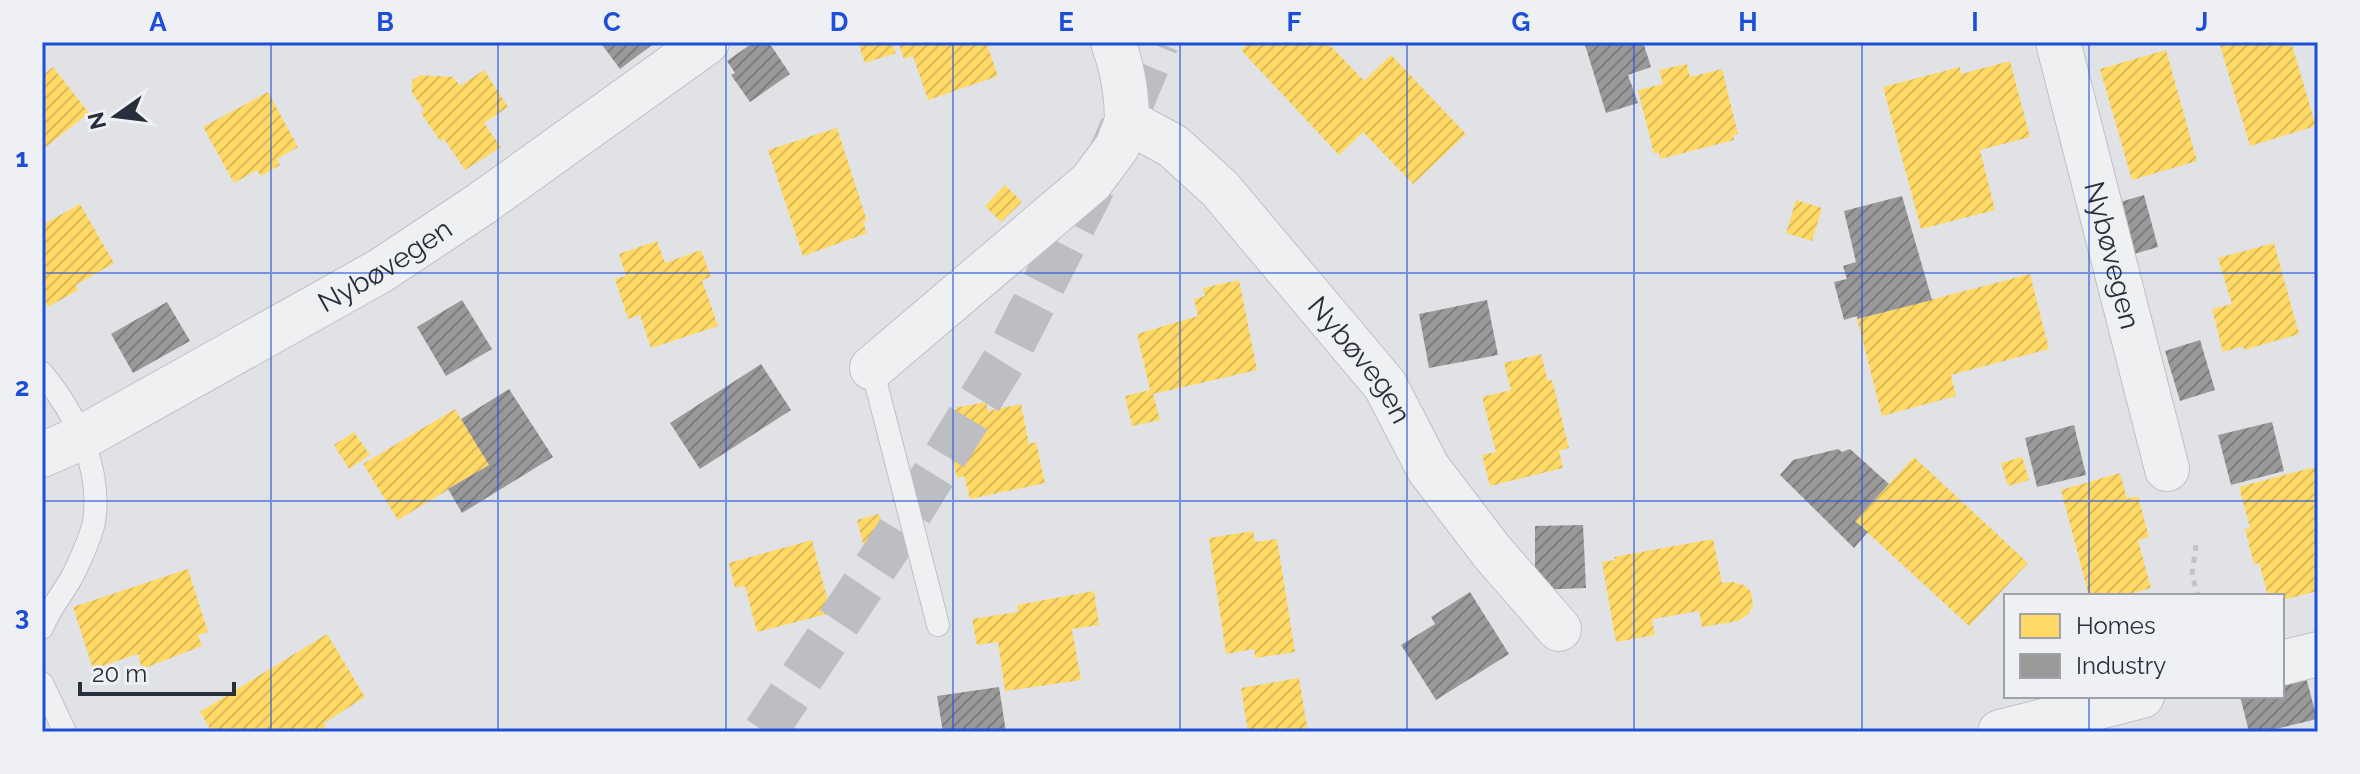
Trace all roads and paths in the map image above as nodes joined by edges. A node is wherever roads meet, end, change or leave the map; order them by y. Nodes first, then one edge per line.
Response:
1 (707, 42) edge
2 (1113, 42) edge
3 (2058, 42) edge
4 (1127, 121) junction
5 (872, 368) joint
6 (42, 373) edge
7 (83, 437) junction
8 (42, 455) edge
9 (2167, 469) dead end
10 (2196, 545) dead end
11 (2197, 594) edge
12 (938, 625) dead end
13 (42, 628) edge
14 (1559, 629) dead end
15 (2318, 654) edge
16 (2284, 662) edge
17 (42, 683) edge
18 (2134, 698) edge
19 (65, 732) edge
20 (2000, 732) edge

1 - 7 street, Nybøvegen
2 - 4 street
3 - 9 street, Nybøvegen
4 - 5 street
4 - 14 street, Nybøvegen
5 - 12 lane
6 - 7 lane
7 - 8 street, Nybøvegen
7 - 13 lane
10 - 11 path
15 - 16 street
17 - 19 lane
18 - 20 street

